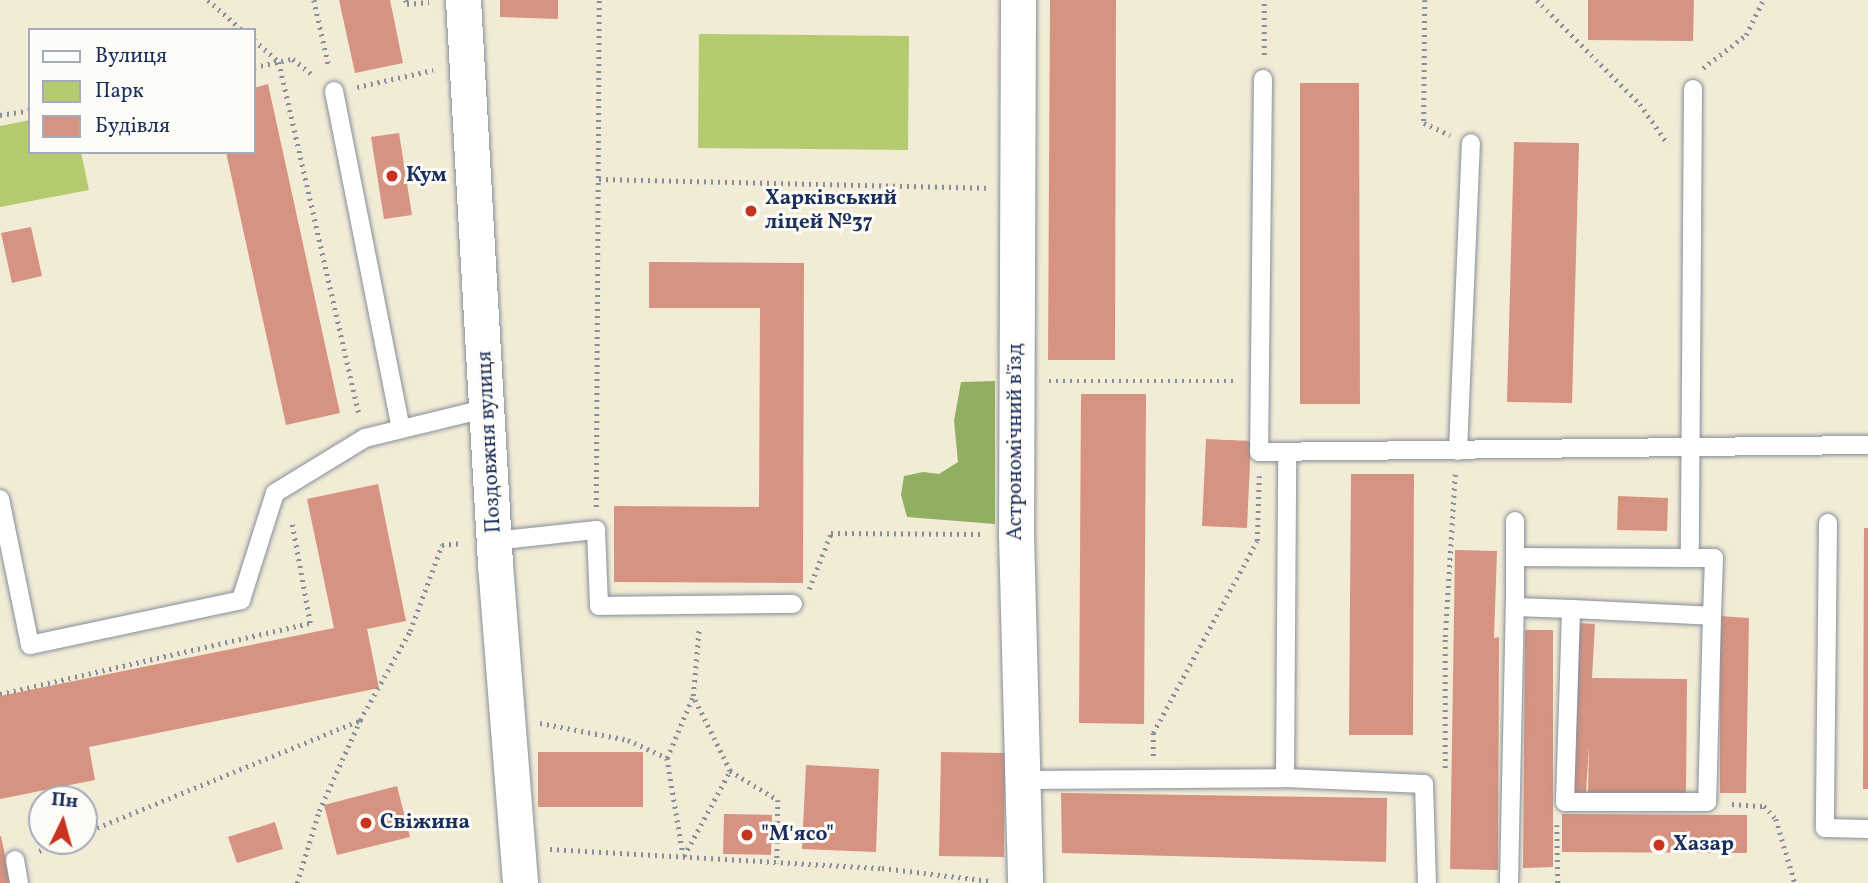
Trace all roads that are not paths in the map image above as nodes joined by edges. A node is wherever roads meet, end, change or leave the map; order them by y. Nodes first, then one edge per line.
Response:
1 (1018, 0) edge
2 (448, 1) edge
3 (1264, 79) road end
4 (1693, 89) road end
5 (334, 91) road end
6 (1471, 143) road end
7 (490, 413) junction
8 (401, 428) junction
9 (1868, 445) edge
10 (1690, 448) junction
11 (1458, 451) junction
12 (1287, 452) junction
13 (0, 499) edge
14 (1515, 521) dead end
15 (1828, 523) dead end
16 (494, 541) junction
17 (1516, 557) junction
18 (1690, 558) junction
19 (793, 604) road end
20 (1515, 607) junction
21 (1571, 609) junction
22 (1712, 616) junction
23 (1285, 778) junction
24 (1023, 780) junction
25 (1868, 829) edge
26 (15, 860) dead end
27 (1011, 882) edge
28 (19, 883) edge
29 (520, 883) edge
30 (1427, 883) edge
31 (1509, 883) edge

1 - 24 street, Астрономічний в'їзд
2 - 7 street, Поздовжня вулиця
3 - 12 lane
4 - 10 lane
5 - 8 lane
6 - 11 lane
7 - 8 lane
7 - 16 street, Поздовжня вулиця
8 - 13 lane
9 - 10 lane
10 - 11 lane
10 - 18 lane
11 - 12 lane
12 - 23 lane
14 - 17 lane
15 - 25 lane
16 - 19 lane
16 - 29 street, Поздовжня вулиця
17 - 18 lane
17 - 20 lane
18 - 22 lane
20 - 21 lane
20 - 31 lane
21 - 22 lane
21 - 22 lane
23 - 24 lane
23 - 30 lane
24 - 27 street, Астрономічний в'їзд
26 - 28 lane

